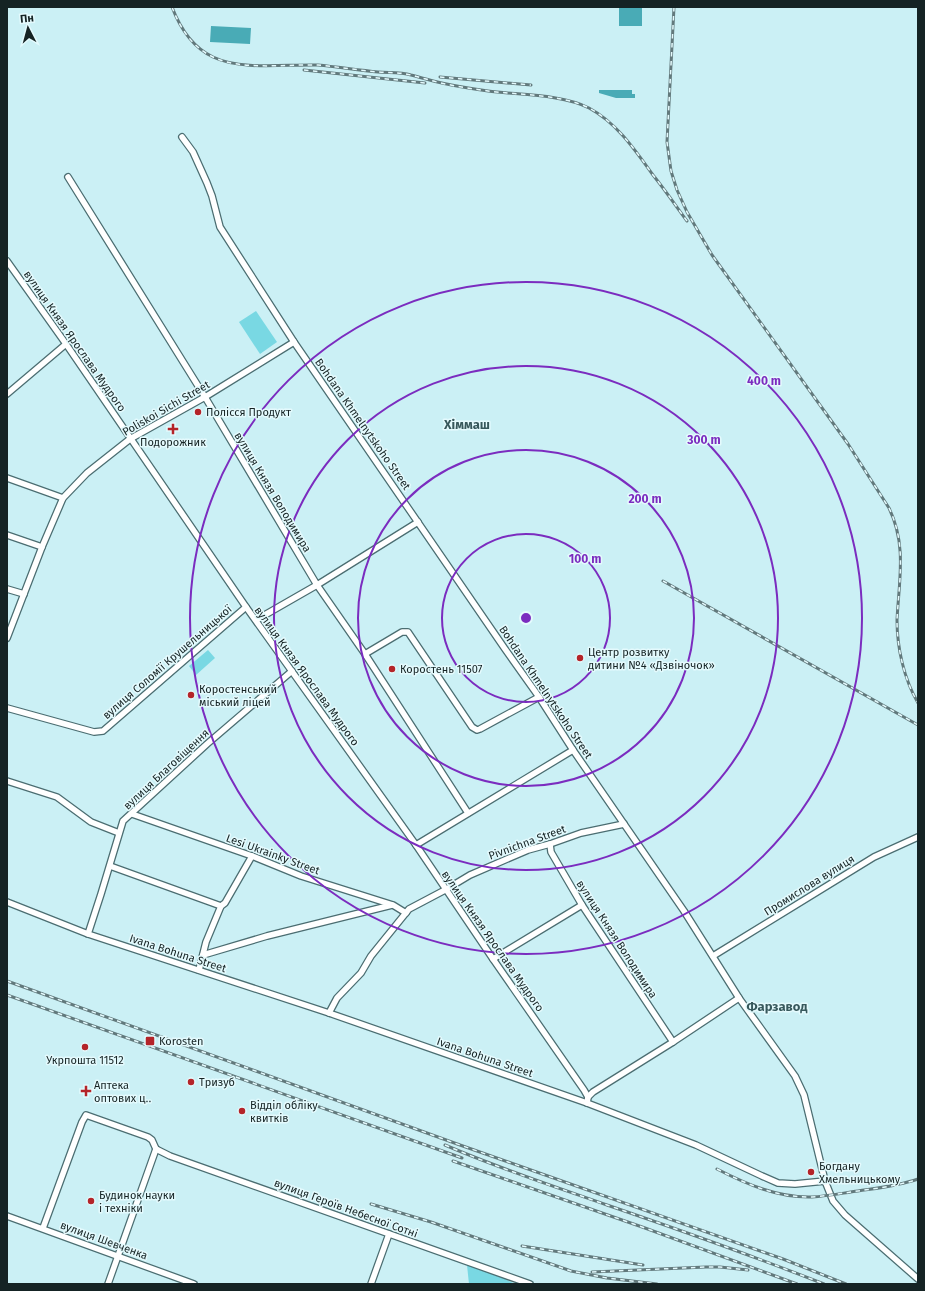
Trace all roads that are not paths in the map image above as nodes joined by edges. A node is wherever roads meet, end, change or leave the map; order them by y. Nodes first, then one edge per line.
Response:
1 (182, 137) dead end
2 (68, 178) dead end
3 (7, 261) edge
4 (294, 342) junction
5 (66, 344) junction
6 (7, 394) edge
7 (205, 397) junction
8 (130, 439) junction
9 (7, 478) edge
10 (63, 498) junction
11 (418, 522) junction
12 (7, 535) edge
13 (42, 547) junction
14 (317, 585) junction
15 (7, 589) edge
16 (24, 594) junction
17 (246, 606) junction
18 (256, 620) junction
19 (7, 638) edge
20 (365, 654) junction
21 (292, 671) junction
22 (539, 697) junction
23 (7, 708) edge
24 (573, 750) junction
25 (7, 781) edge
26 (468, 813) junction
27 (132, 814) junction
28 (624, 824) junction
29 (119, 833) junction
30 (918, 837) edge
31 (550, 844) junction
32 (416, 846) junction
33 (252, 856) junction
34 (110, 866) junction
35 (445, 890) junction
36 (7, 902) edge
37 (393, 904) junction
38 (582, 905) junction
39 (221, 906) junction
40 (406, 913) junction
41 (88, 934) junction
42 (202, 955) junction
43 (713, 956) junction
44 (493, 959) junction
45 (199, 970) junction
46 (739, 998) junction
47 (330, 1013) junction
48 (673, 1042) junction
49 (588, 1100) junction
50 (156, 1149) junction
51 (825, 1180) junction
52 (7, 1216) edge
53 (43, 1228) junction
54 (389, 1234) junction
55 (118, 1256) junction
56 (514, 1278) junction
57 (918, 1279) edge
58 (108, 1284) edge
59 (194, 1284) edge
60 (371, 1284) edge
61 (520, 1284) edge
62 (530, 1284) edge

1 - 4 street, Bohdana Khmelnytskoho Street
2 - 7 street, вулиця Князя Володимира
3 - 5 street, вулиця Князя Ярослава Мудрого
4 - 7 street, Poliskoi Sichi Street
4 - 11 street, Bohdana Khmelnytskoho Street
5 - 6 street
5 - 8 street, вулиця Князя Ярослава Мудрого
7 - 8 street, Poliskoi Sichi Street
7 - 14 street, вулиця Князя Володимира
8 - 10 street, Poliskoi Sichi Street
8 - 17 street, вулиця Князя Ярослава Мудрого
9 - 10 street
10 - 13 street, Poliskoi Sichi Street
11 - 14 street
11 - 22 street, Bohdana Khmelnytskoho Street
12 - 13 street
13 - 16 street, Poliskoi Sichi Street
14 - 18 street
14 - 20 street, вулиця Князя Володимира
15 - 16 street
16 - 19 street, Poliskoi Sichi Street
17 - 18 street, вулиця Князя Ярослава Мудрого
17 - 23 street, вулиця Соломії Крушельницької
18 - 21 street, вулиця Князя Ярослава Мудрого
20 - 22 street
20 - 26 street, вулиця Князя Володимира
21 - 27 street, вулиця Благовіщення
21 - 32 street, вулиця Князя Ярослава Мудрого
22 - 24 street, Bohdana Khmelnytskoho Street
24 - 26 street
24 - 28 street, Bohdana Khmelnytskoho Street
25 - 29 street
26 - 32 street
27 - 29 street, вулиця Благовіщення
27 - 33 street, Lesi Ukrainky Street
28 - 31 street, Pivnichna Street
28 - 43 street, Bohdana Khmelnytskoho Street
29 - 34 street, вулиця Благовіщення
30 - 43 street, Промислова вулиця
31 - 35 street, Pivnichna Street
31 - 38 street, вулиця Князя Володимира
32 - 35 street, вулиця Князя Ярослава Мудрого
33 - 37 street, Lesi Ukrainky Street
33 - 39 street
34 - 39 street
34 - 41 street, вулиця Благовіщення
35 - 40 street, Pivnichna Street
35 - 44 street, вулиця Князя Ярослава Мудрого
36 - 41 street, Ivana Bohuna Street
37 - 40 street, Lesi Ukrainky Street
37 - 42 street
38 - 44 street
38 - 48 street, вулиця Князя Володимира
39 - 42 street
40 - 47 street, Pivnichna Street
41 - 45 street, Ivana Bohuna Street
42 - 45 street
43 - 46 street, Bohdana Khmelnytskoho Street
44 - 49 street, вулиця Князя Ярослава Мудрого
45 - 47 street, Ivana Bohuna Street
46 - 48 street
46 - 51 street, Bohdana Khmelnytskoho Street
47 - 49 street, Ivana Bohuna Street
48 - 49 street
49 - 51 street, Ivana Bohuna Street
50 - 53 street
50 - 54 street, вулиця Героїв Небесної Сотні
50 - 55 street
51 - 57 street
52 - 53 street, вулиця Шевченка
53 - 55 street, вулиця Шевченка
54 - 56 street, вулиця Героїв Небесної Сотні
54 - 60 street
55 - 58 street
55 - 59 street, вулиця Шевченка
56 - 61 street
56 - 62 street, вулиця Героїв Небесної Сотні

